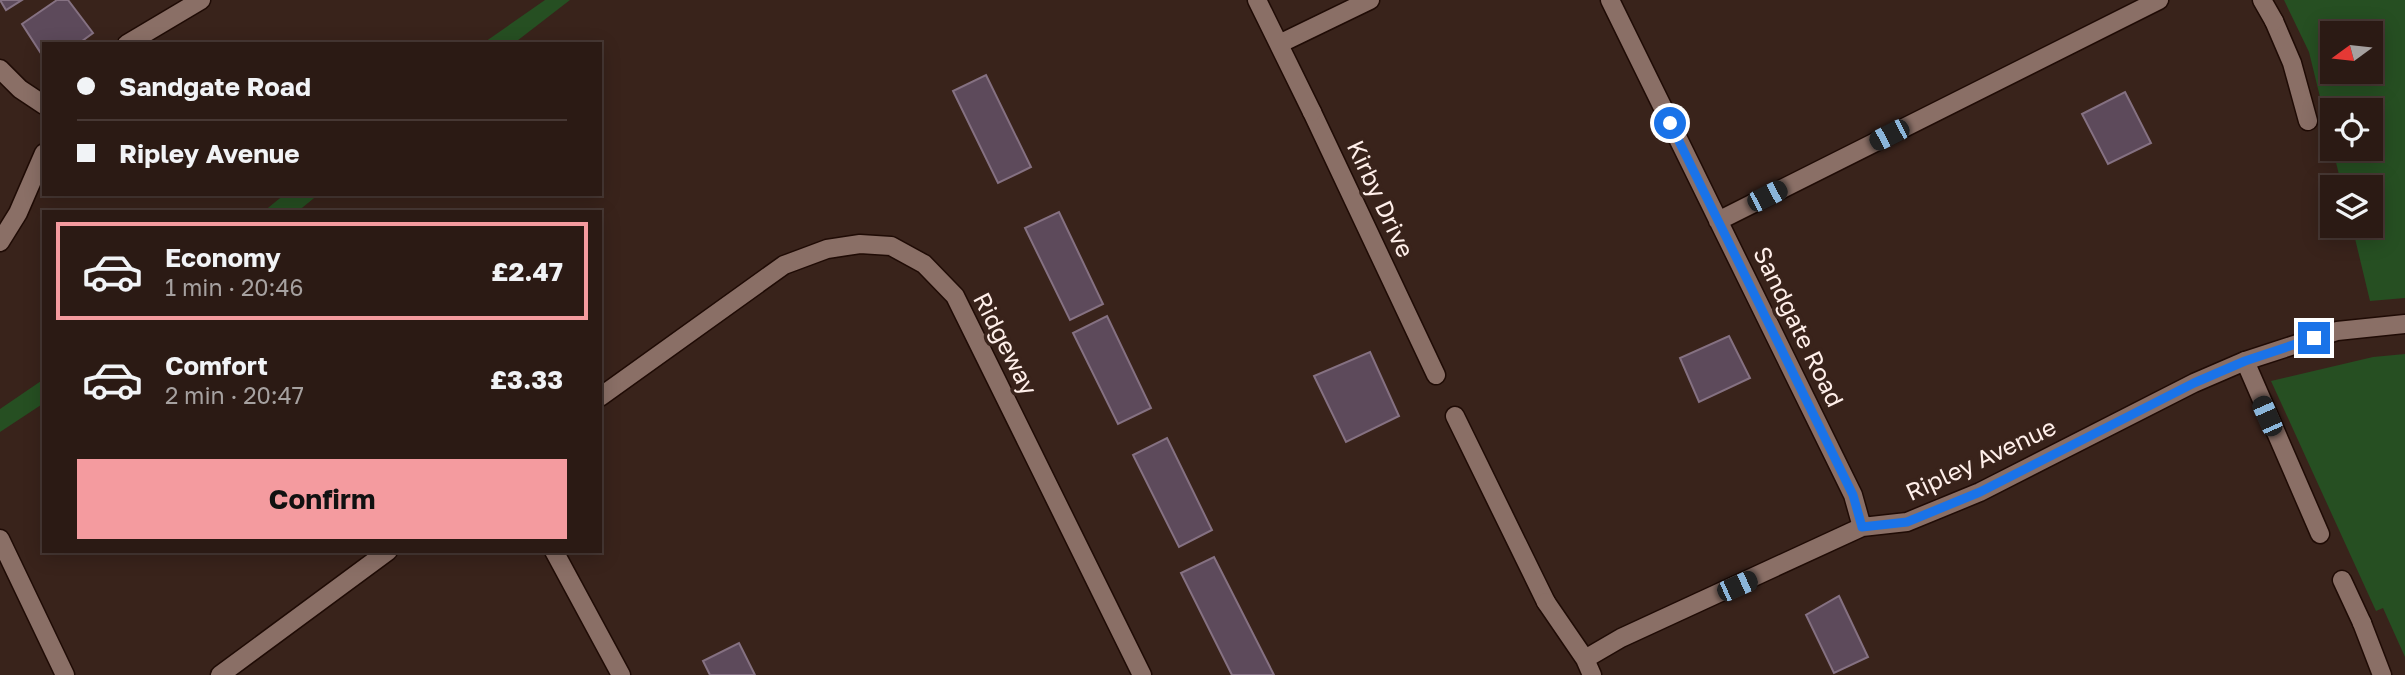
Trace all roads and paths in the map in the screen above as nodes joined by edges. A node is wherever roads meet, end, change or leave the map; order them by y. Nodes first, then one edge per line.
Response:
1 (201, 0) edge
2 (1257, 0) edge
3 (1370, 0) edge
4 (1610, 0) edge
5 (2159, 0) edge
6 (2262, 0) edge
7 (130, 42) edge
8 (1279, 44) junction
9 (0, 69) edge
10 (42, 104) edge
11 (2308, 121) dead end
12 (42, 158) edge
13 (1718, 221) junction
14 (0, 242) edge
15 (2405, 324) edge
16 (2245, 361) junction
17 (1436, 375) dead end
18 (602, 396) edge
19 (1455, 416) dead end
20 (1862, 527) junction
21 (2320, 534) dead end
22 (0, 539) edge
23 (385, 553) edge
24 (555, 553) edge
25 (2342, 580) dead end
26 (1588, 667) edge
27 (65, 675) edge
28 (220, 675) edge
29 (621, 675) edge
30 (1142, 675) edge
31 (2382, 675) edge

1 - 7 street
2 - 8 street, Kirby Drive
3 - 8 street
4 - 13 street, Sandgate Road
5 - 13 street
6 - 11 street
8 - 17 street, Kirby Drive
9 - 10 street
12 - 14 street
13 - 20 street, Sandgate Road
15 - 16 street, Ripley Avenue
16 - 20 street, Ripley Avenue
16 - 21 street
18 - 30 street, Ridgeway
19 - 26 street, Ripley Avenue
20 - 26 street, Ripley Avenue
22 - 27 street
23 - 28 street
24 - 29 street
25 - 31 street

